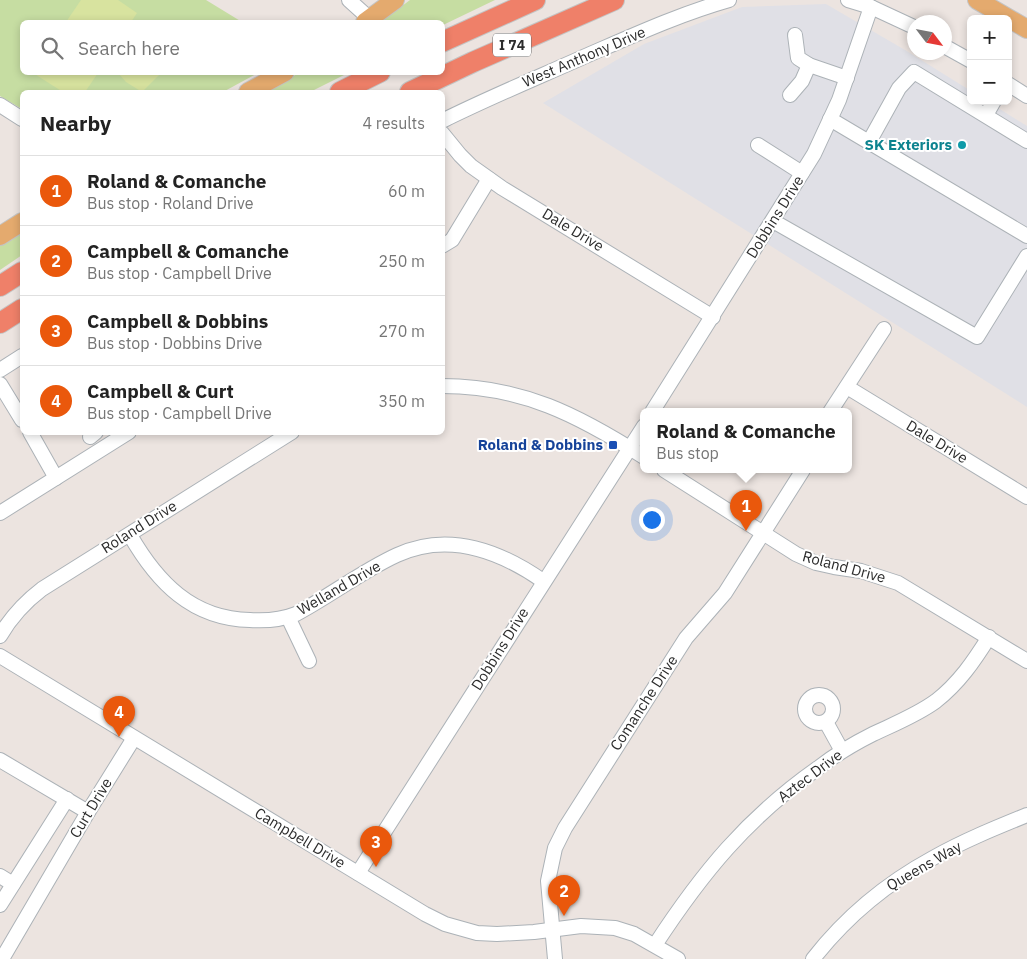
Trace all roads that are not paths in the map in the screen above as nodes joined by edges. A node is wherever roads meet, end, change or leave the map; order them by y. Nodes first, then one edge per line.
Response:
1 (349, 0) edge
2 (395, 0) edge
3 (535, 0) edge
4 (614, 0) edge
5 (729, 0) edge
6 (848, 0) edge
7 (977, 0) edge
8 (871, 8) junction
9 (367, 20) edge
10 (369, 20) edge
11 (907, 24) edge
12 (1027, 29) edge
13 (795, 35) dead end
14 (445, 41) edge
15 (952, 51) edge
16 (968, 60) edge
17 (809, 65) junction
18 (279, 75) edge
19 (374, 75) edge
20 (847, 78) junction
21 (1012, 87) edge
22 (252, 90) edge
23 (344, 90) edge
24 (414, 90) edge
25 (790, 96) dead end
26 (1027, 96) edge
27 (0, 105) edge
28 (992, 105) edge
29 (986, 114) junction
30 (20, 118) edge
31 (445, 119) edge
32 (830, 119) junction
33 (445, 137) edge
34 (1027, 140) edge
35 (869, 142) junction
36 (758, 145) dead end
37 (802, 173) junction
38 (490, 179) junction
39 (773, 221) junction
40 (20, 223) edge
41 (0, 236) edge
42 (1027, 236) edge
43 (445, 244) edge
44 (1027, 256) edge
45 (20, 273) edge
46 (0, 286) edge
47 (20, 310) edge
48 (713, 317) junction
49 (0, 323) edge
50 (884, 329) dead end
51 (20, 357) edge
52 (0, 370) edge
53 (0, 384) edge
54 (445, 386) edge
55 (847, 387) junction
56 (655, 408) edge
57 (833, 408) edge
58 (20, 417) edge
59 (640, 432) edge
60 (32, 435) edge
61 (124, 435) edge
62 (287, 435) edge
63 (630, 448) junction
64 (640, 454) edge
65 (669, 473) edge
66 (802, 473) edge
67 (56, 478) junction
68 (1027, 497) edge
69 (0, 513) edge
70 (764, 534) junction
71 (130, 535) junction
72 (543, 582) junction
73 (288, 617) junction
74 (0, 636) edge
75 (989, 637) junction
76 (0, 656) edge
77 (309, 661) dead end
78 (1027, 661) edge
79 (826, 722) dead end
80 (134, 738) junction
81 (842, 751) junction
82 (0, 760) edge
83 (67, 799) junction
84 (88, 812) junction
85 (1027, 815) edge
86 (358, 873) junction
87 (0, 876) edge
88 (13, 884) junction
89 (0, 905) edge
90 (552, 930) junction
91 (655, 945) junction
92 (2, 959) edge
93 (555, 959) edge
94 (678, 959) edge
95 (813, 959) edge

1 - 9 street
2 - 10 main road
3 - 14 highway, I 74
4 - 24 highway, I 74
5 - 31 street, West Anthony Drive
6 - 8 street
7 - 12 main road
8 - 11 street
8 - 20 street, Dobbins Drive
13 - 17 street
15 - 16 street
17 - 20 street
17 - 25 street
18 - 22 main road
19 - 23 highway
20 - 32 street, Dobbins Drive
21 - 26 street
27 - 30 street
28 - 29 street
29 - 34 street
29 - 35 street
32 - 35 street
32 - 37 street, Dobbins Drive
33 - 38 street, Dale Drive
35 - 42 street
36 - 37 street
37 - 39 street, Dobbins Drive
38 - 43 street
38 - 48 street, Dale Drive
39 - 44 street
39 - 48 street, Dobbins Drive
40 - 41 main road
45 - 46 highway
47 - 49 highway
48 - 56 street, Dobbins Drive
50 - 55 street
51 - 52 street
53 - 58 street
54 - 63 street
55 - 57 street
55 - 68 street, Dale Drive
59 - 63 street, Dobbins Drive
60 - 67 street
61 - 67 street
62 - 71 street, Roland Drive
63 - 64 street
63 - 72 street, Dobbins Drive
65 - 70 street, Roland Drive
66 - 70 street, Comanche Drive
67 - 69 street
70 - 75 street, Roland Drive
70 - 90 street, Comanche Drive
71 - 73 street, Welland Drive
71 - 74 street, Roland Drive
72 - 73 street, Welland Drive
72 - 86 street, Dobbins Drive
73 - 77 street
75 - 78 street, Roland Drive
75 - 81 street, Aztec Drive
76 - 80 street, Campbell Drive
79 - 81 street
80 - 84 street, Curt Drive
80 - 86 street, Campbell Drive
81 - 91 street, Aztec Drive
82 - 83 street
83 - 84 street
83 - 88 street
84 - 92 street, Curt Drive
85 - 95 street, Queens Way
86 - 90 street, Campbell Drive
87 - 88 street
88 - 89 street
90 - 91 street, Campbell Drive
90 - 93 street, Comanche Drive
91 - 94 street, Campbell Drive

